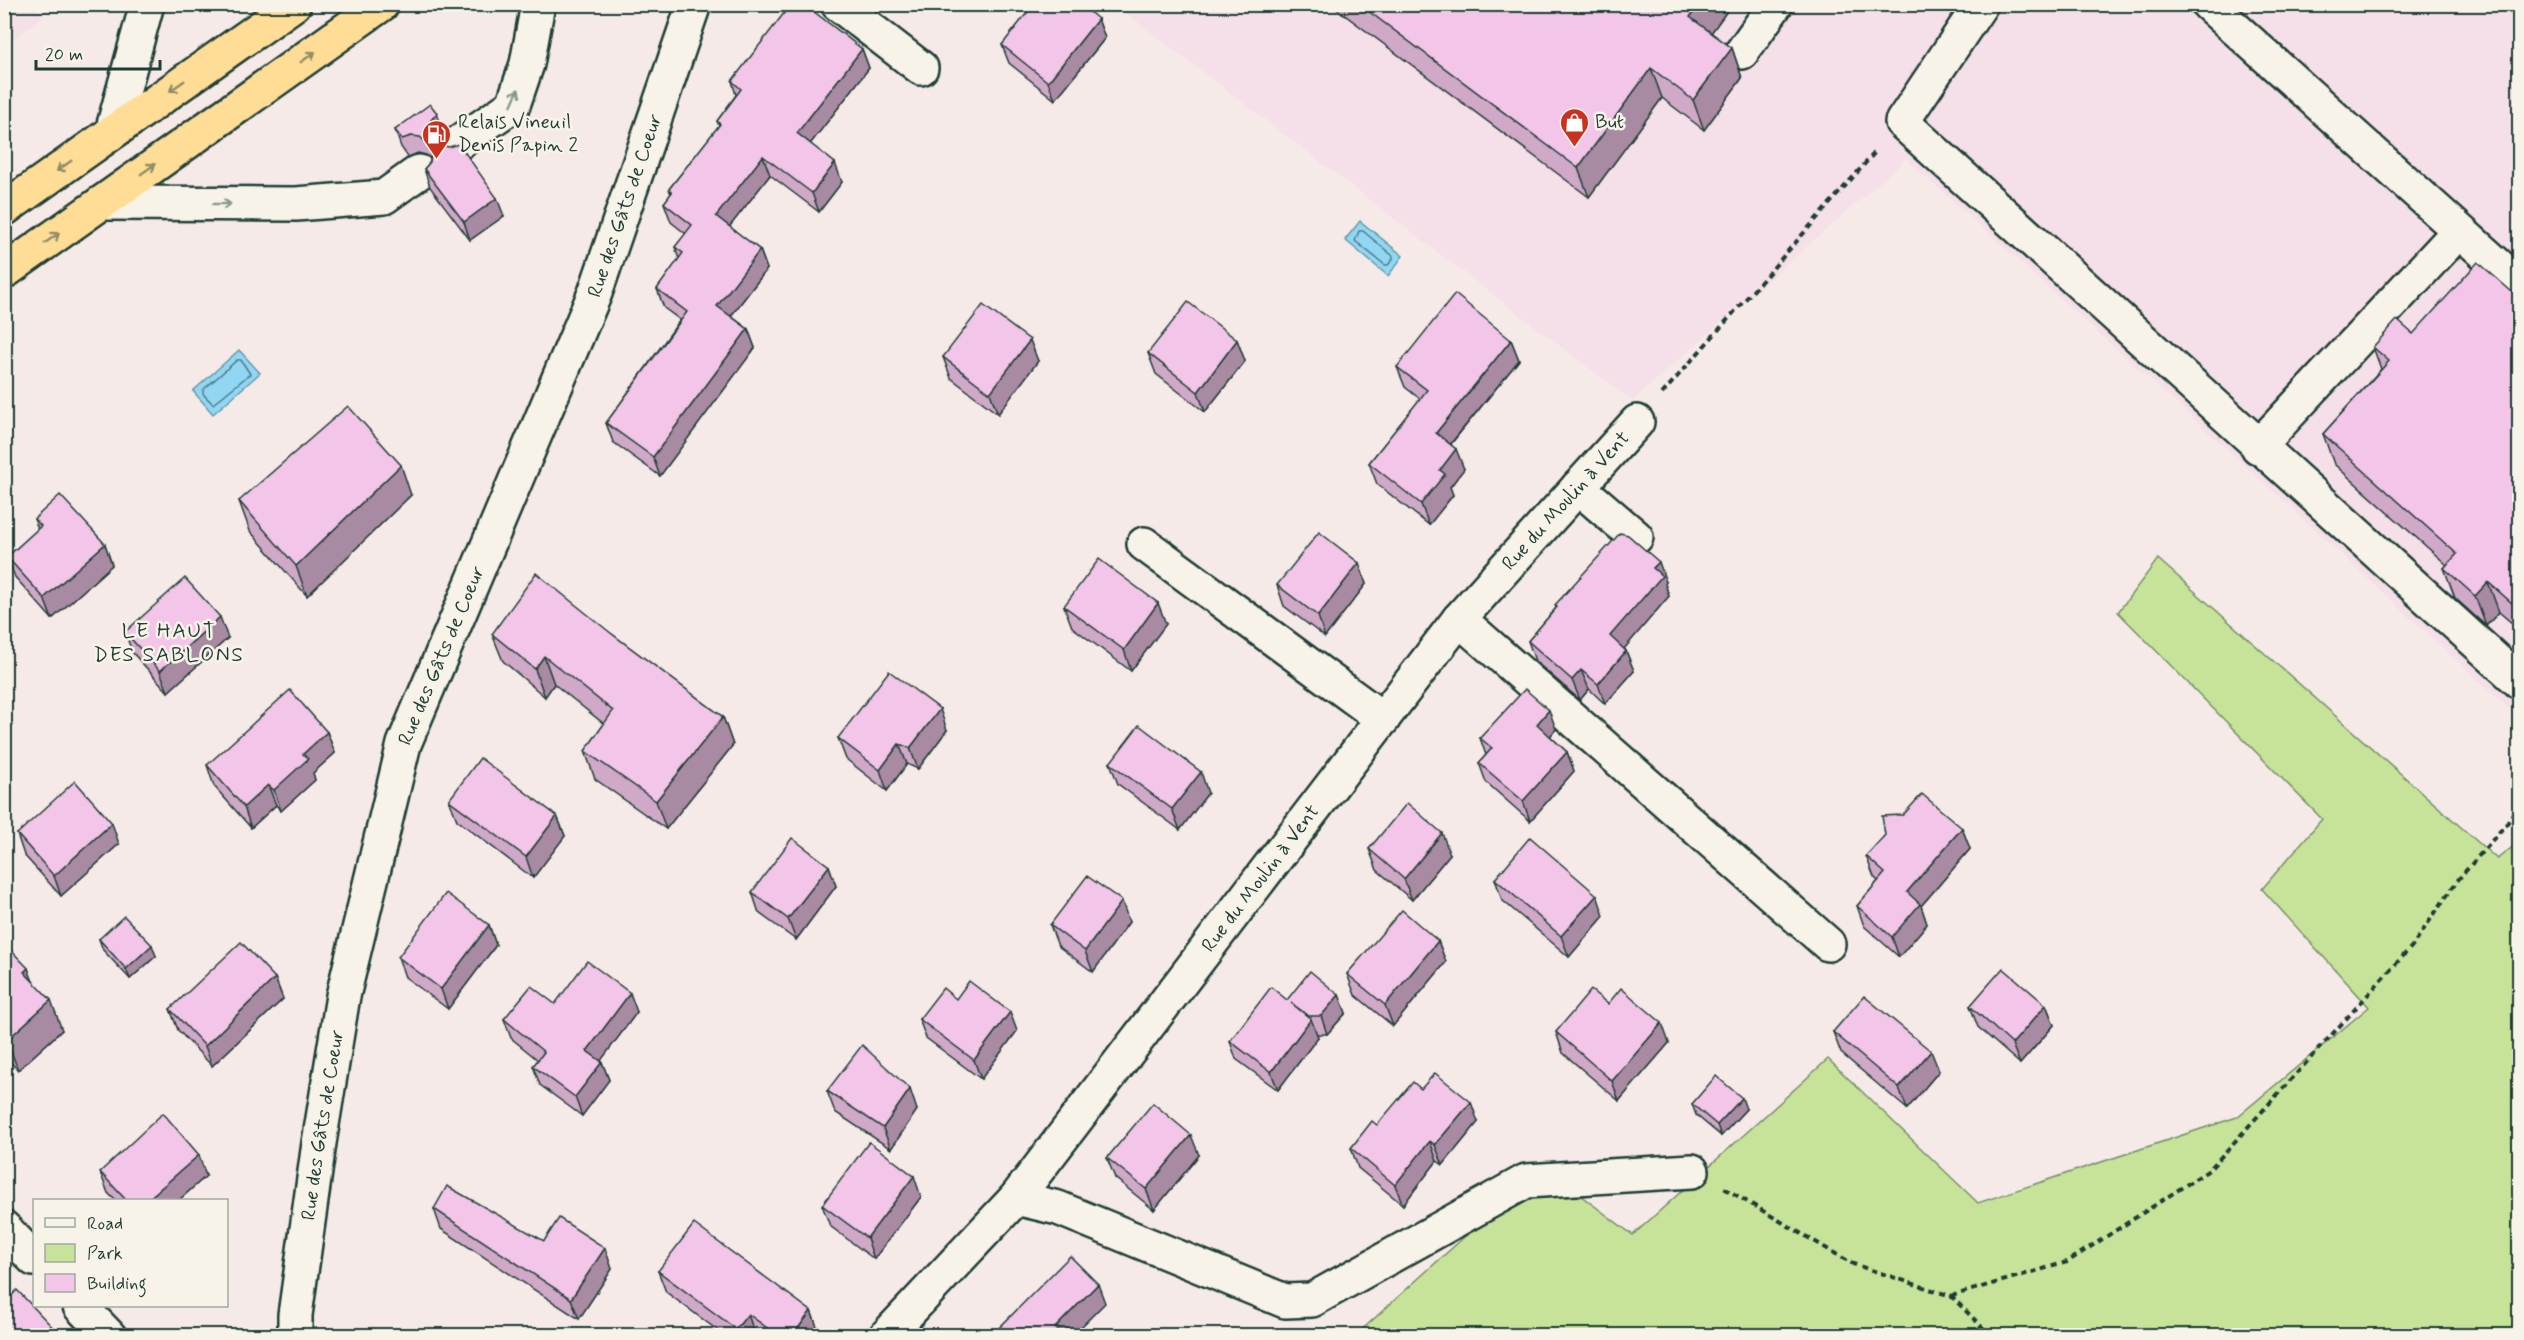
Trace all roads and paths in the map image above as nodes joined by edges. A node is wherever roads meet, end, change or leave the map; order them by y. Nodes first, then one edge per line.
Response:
1 (147, 4) edge
2 (294, 4) edge
3 (382, 4) edge
4 (538, 4) edge
5 (694, 4) edge
6 (838, 4) edge
7 (1776, 4) edge
8 (1981, 4) edge
9 (2208, 4) edge
10 (1743, 52) dead end
11 (921, 68) dead end
12 (1902, 122) junction
13 (112, 132) junction
14 (454, 147) edge
15 (420, 172) dead end
16 (101, 203) junction
17 (4, 209) edge
18 (2459, 231) junction
19 (4, 272) edge
20 (2520, 285) edge
21 (1637, 422) joint
22 (2258, 447) junction
23 (1578, 487) junction
24 (1636, 537) dead end
25 (1144, 544) dead end
26 (1459, 619) junction
27 (2520, 682) edge
28 (1383, 719) junction
29 (2520, 801) edge
30 (1828, 944) dead end
31 (1692, 1171) joint
32 (1016, 1198) junction
33 (4, 1228) edge
34 (33, 1258) edge
35 (1951, 1296) junction
36 (82, 1307) edge
37 (109, 1335) edge
38 (295, 1335) edge
39 (886, 1335) edge
40 (1990, 1335) edge

1 - 13 street
2 -> 13 highway
16 -> 3 highway
14 -> 4 street
5 - 38 street, Rue des Gâts de Coeur
6 - 11 street
7 - 10 street
8 - 12 street
9 - 18 street
12 - 21 path
12 - 22 street
13 -> 17 highway
16 -> 15 street
19 -> 16 highway
18 - 20 street
18 - 22 street
21 - 23 street, Rue du Moulin à Vent
22 - 27 street
23 - 24 street
23 - 26 street, Rue du Moulin à Vent
25 - 28 street
26 - 28 street, Rue du Moulin à Vent
26 - 30 street
28 - 32 street, Rue du Moulin à Vent
29 - 35 path
31 - 32 street
31 - 35 path
32 - 39 street, Rue du Moulin à Vent
33 - 34 street
35 - 40 path
36 - 37 street

